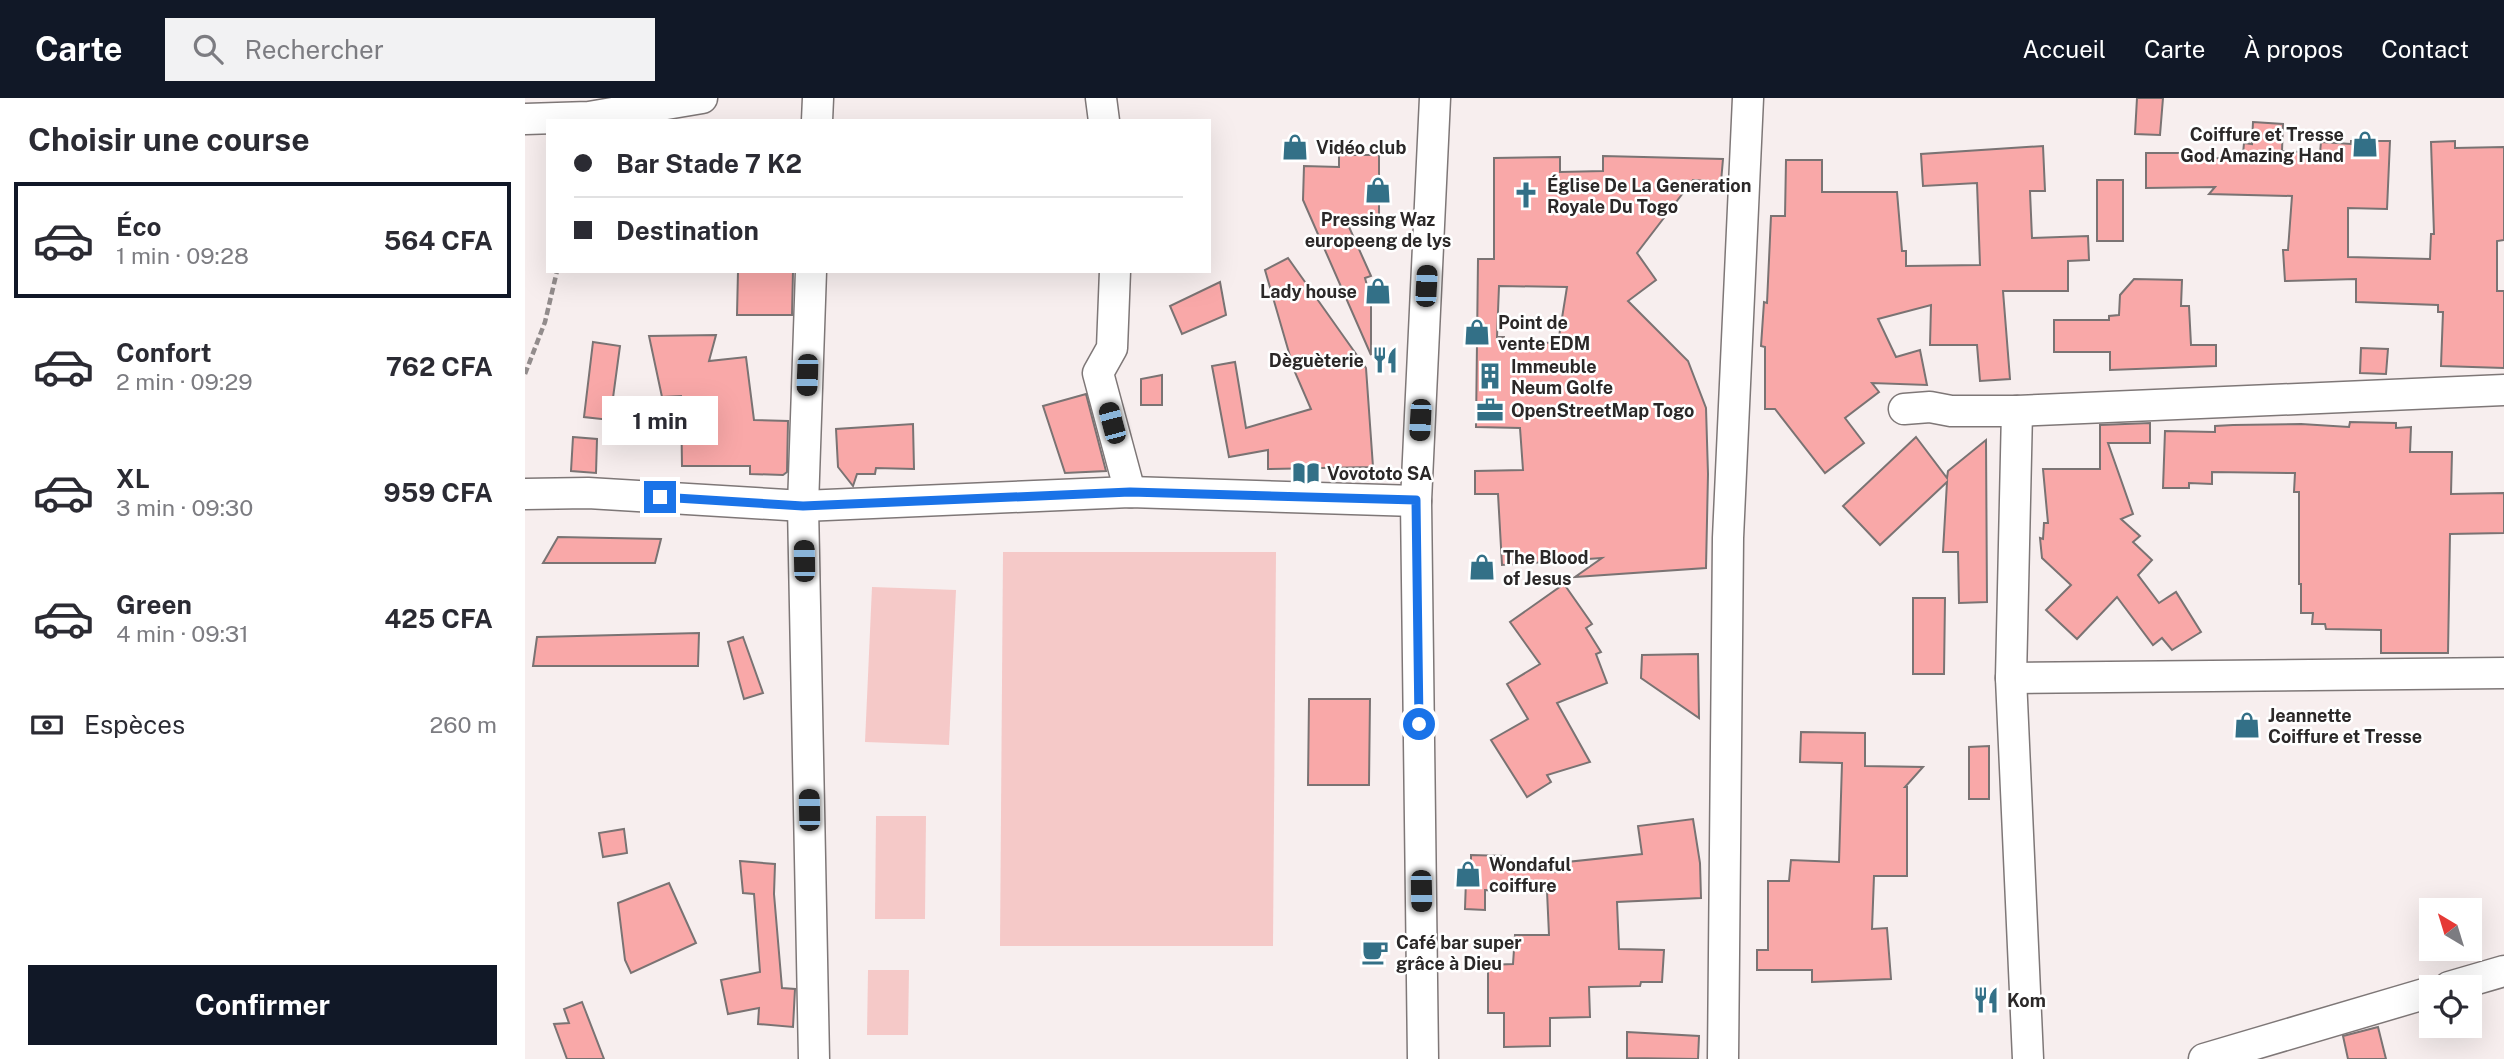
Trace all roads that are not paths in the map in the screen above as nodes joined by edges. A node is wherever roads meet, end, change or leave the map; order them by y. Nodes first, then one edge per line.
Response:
1 (702, 98) edge
2 (818, 98) edge
3 (1101, 98) edge
4 (1435, 98) edge
5 (1748, 98) edge
6 (525, 118) edge
7 (817, 119) edge
8 (1104, 119) edge
9 (811, 273) edge
10 (1115, 273) edge
11 (2504, 390) edge
12 (1904, 409) dead end
13 (2017, 411) junction
14 (1130, 492) junction
15 (525, 494) edge
16 (1416, 500) junction
17 (803, 506) junction
18 (2504, 673) edge
19 (2011, 678) junction
20 (2504, 971) edge
21 (2482, 977) edge
22 (2419, 996) edge
23 (814, 1059) edge
24 (1423, 1059) edge
25 (1723, 1059) edge
26 (2028, 1059) edge
27 (2205, 1059) edge

1 - 6 street
2 - 7 street
3 - 8 street
4 - 16 street
5 - 25 street
9 - 17 street
10 - 14 street
11 - 13 street
12 - 13 street
13 - 19 street
14 - 16 street
14 - 17 street
15 - 17 street
16 - 24 street
17 - 23 street
18 - 19 street
19 - 26 street
20 - 21 street
22 - 27 street

